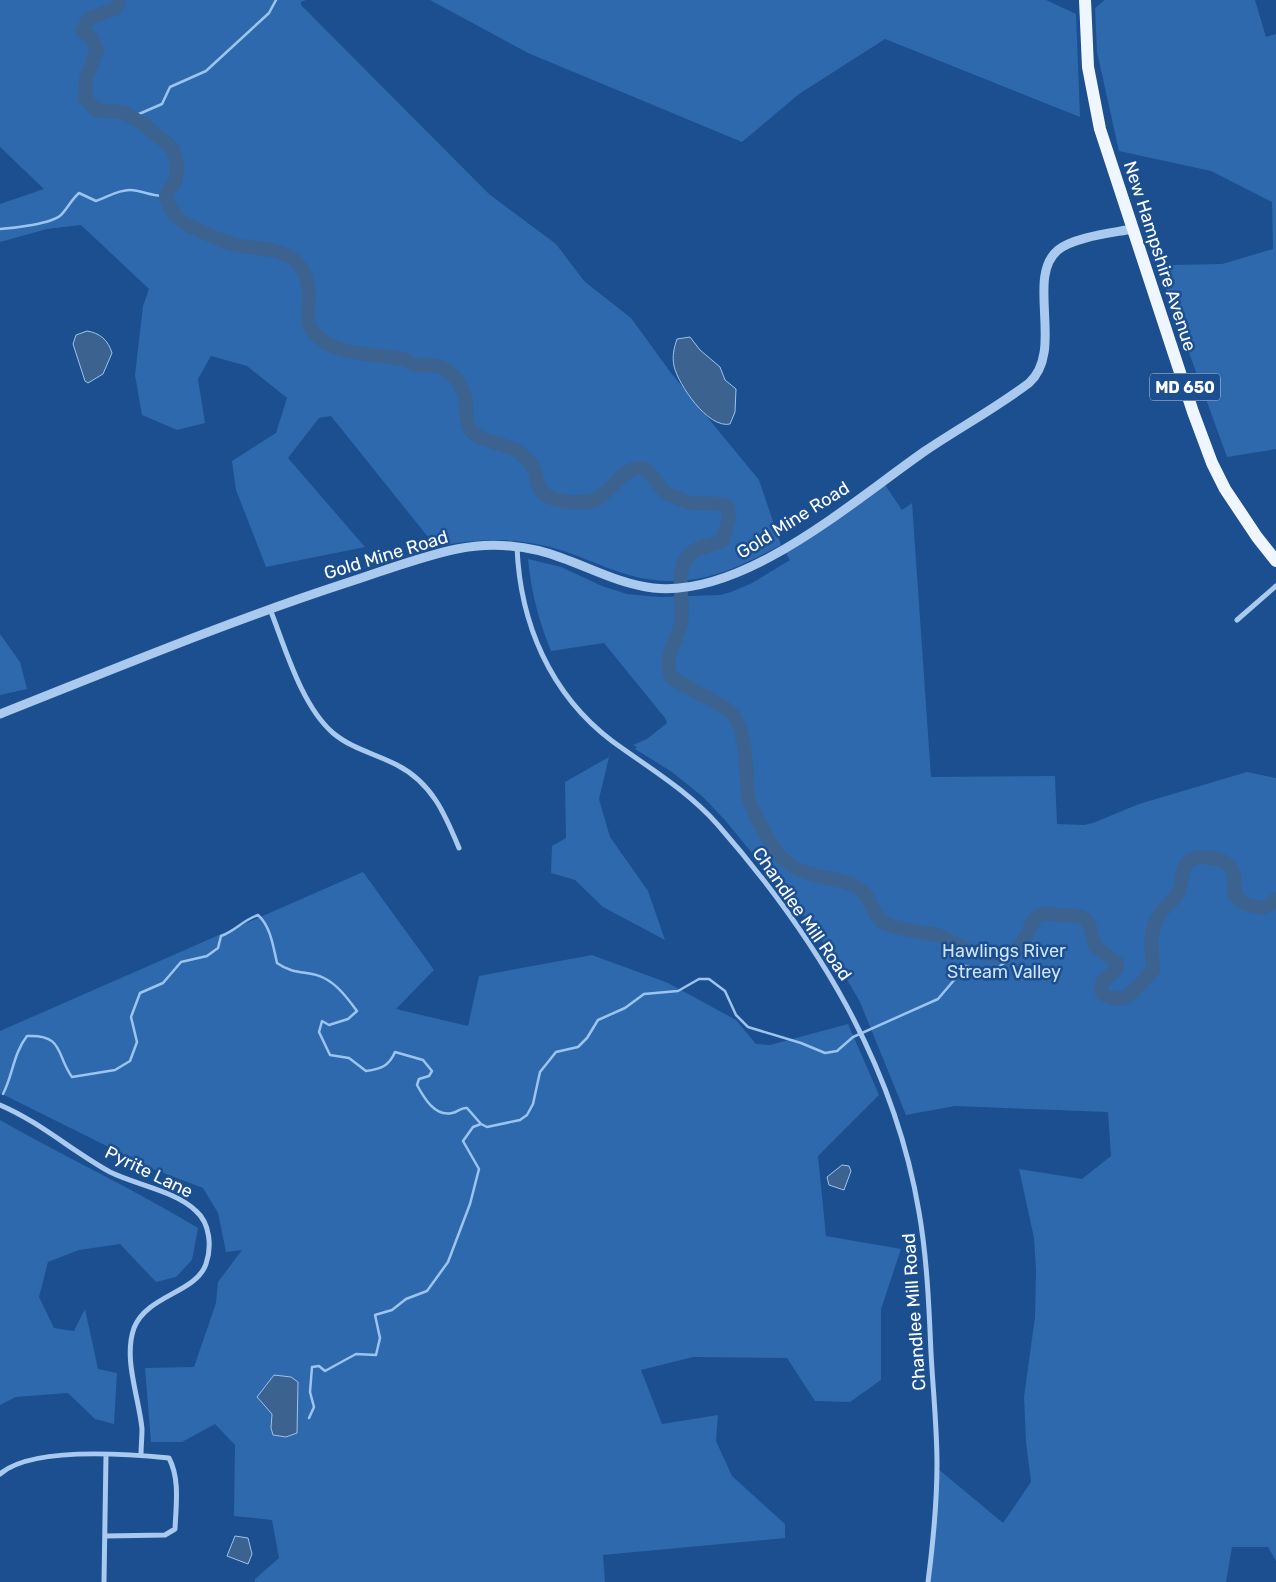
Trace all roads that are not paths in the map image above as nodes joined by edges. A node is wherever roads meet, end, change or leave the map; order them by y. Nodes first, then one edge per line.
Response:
1 (1085, 0) edge
2 (1132, 229) junction
3 (517, 547) junction
4 (1276, 561) edge
5 (1276, 586) edge
6 (269, 608) junction
7 (1237, 620) dead end
8 (0, 714) edge
9 (459, 848) dead end
10 (0, 1106) edge
11 (106, 1455) junction
12 (141, 1455) junction
13 (0, 1474) edge
14 (106, 1536) junction
15 (104, 1582) edge
16 (928, 1582) edge

1 - 2 main road, New Hampshire Avenue / MD 650
2 - 3 street, Gold Mine Road
2 - 4 main road, New Hampshire Avenue / MD 650
3 - 6 street, Gold Mine Road
3 - 16 street, Chandlee Mill Road
5 - 7 street
6 - 8 street, Gold Mine Road
6 - 9 street
10 - 12 street, Pyrite Lane
11 - 12 street
11 - 13 street
11 - 14 street
12 - 14 street
14 - 15 street

